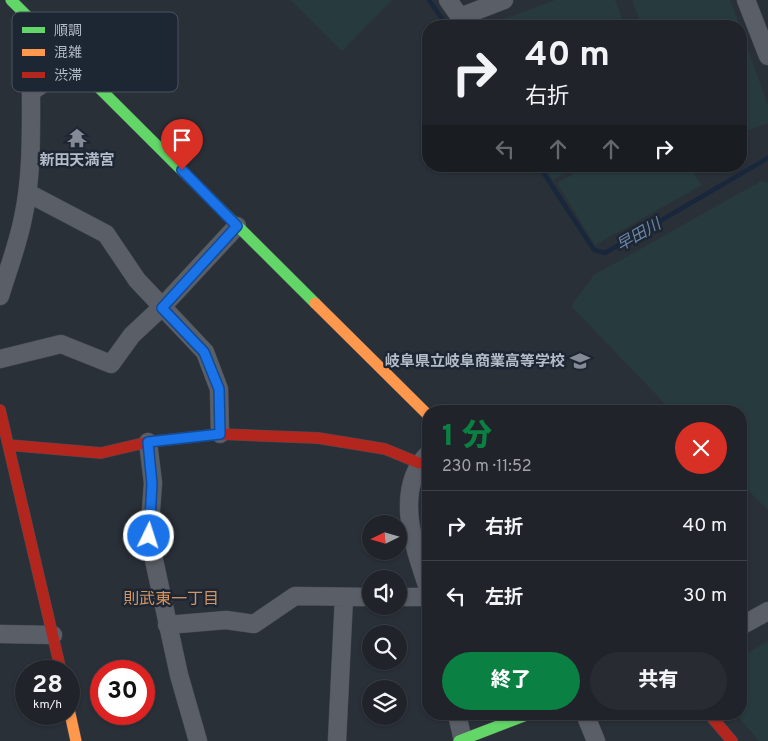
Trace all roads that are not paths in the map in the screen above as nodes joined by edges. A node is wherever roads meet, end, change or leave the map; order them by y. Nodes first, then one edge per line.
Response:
1 (11, 0) edge
2 (448, 0) edge
3 (504, 0) edge
4 (746, 0) edge
5 (23, 12) edge
6 (768, 56) edge
7 (31, 92) edge
8 (101, 92) edge
9 (28, 193) junction
10 (237, 226) junction
11 (0, 296) edge
12 (162, 308) junction
13 (0, 359) edge
14 (422, 409) edge
15 (0, 410) edge
16 (220, 434) junction
17 (148, 442) junction
18 (8, 445) junction
19 (422, 458) edge
20 (422, 462) edge
21 (422, 570) edge
22 (344, 597) junction
23 (362, 597) edge
24 (407, 597) edge
25 (422, 597) edge
26 (768, 611) edge
27 (747, 623) edge
28 (167, 625) junction
29 (0, 634) edge
30 (53, 635) junction
31 (59, 660) edge
32 (458, 720) edge
33 (514, 720) edge
34 (587, 720) edge
35 (714, 720) edge
36 (72, 725) edge
37 (76, 741) edge
38 (198, 741) edge
39 (338, 741) edge
40 (462, 741) edge
41 (596, 741) edge
42 (732, 741) edge

1 - 5 street
2 - 3 street
4 - 6 street
7 - 9 street
8 - 10 street
9 - 11 street
9 - 12 street
10 - 12 street
10 - 14 street
12 - 13 street
12 - 16 street
15 - 18 street
16 - 17 street
16 - 19 street
17 - 18 street
17 - 28 street
18 - 30 street
20 - 21 street
22 - 23 street
22 - 28 street
22 - 39 street
24 - 25 street
26 - 27 street
28 - 38 street
29 - 30 street
30 - 31 street
32 - 40 street
33 - 40 street
34 - 41 street
35 - 42 street
36 - 37 street

